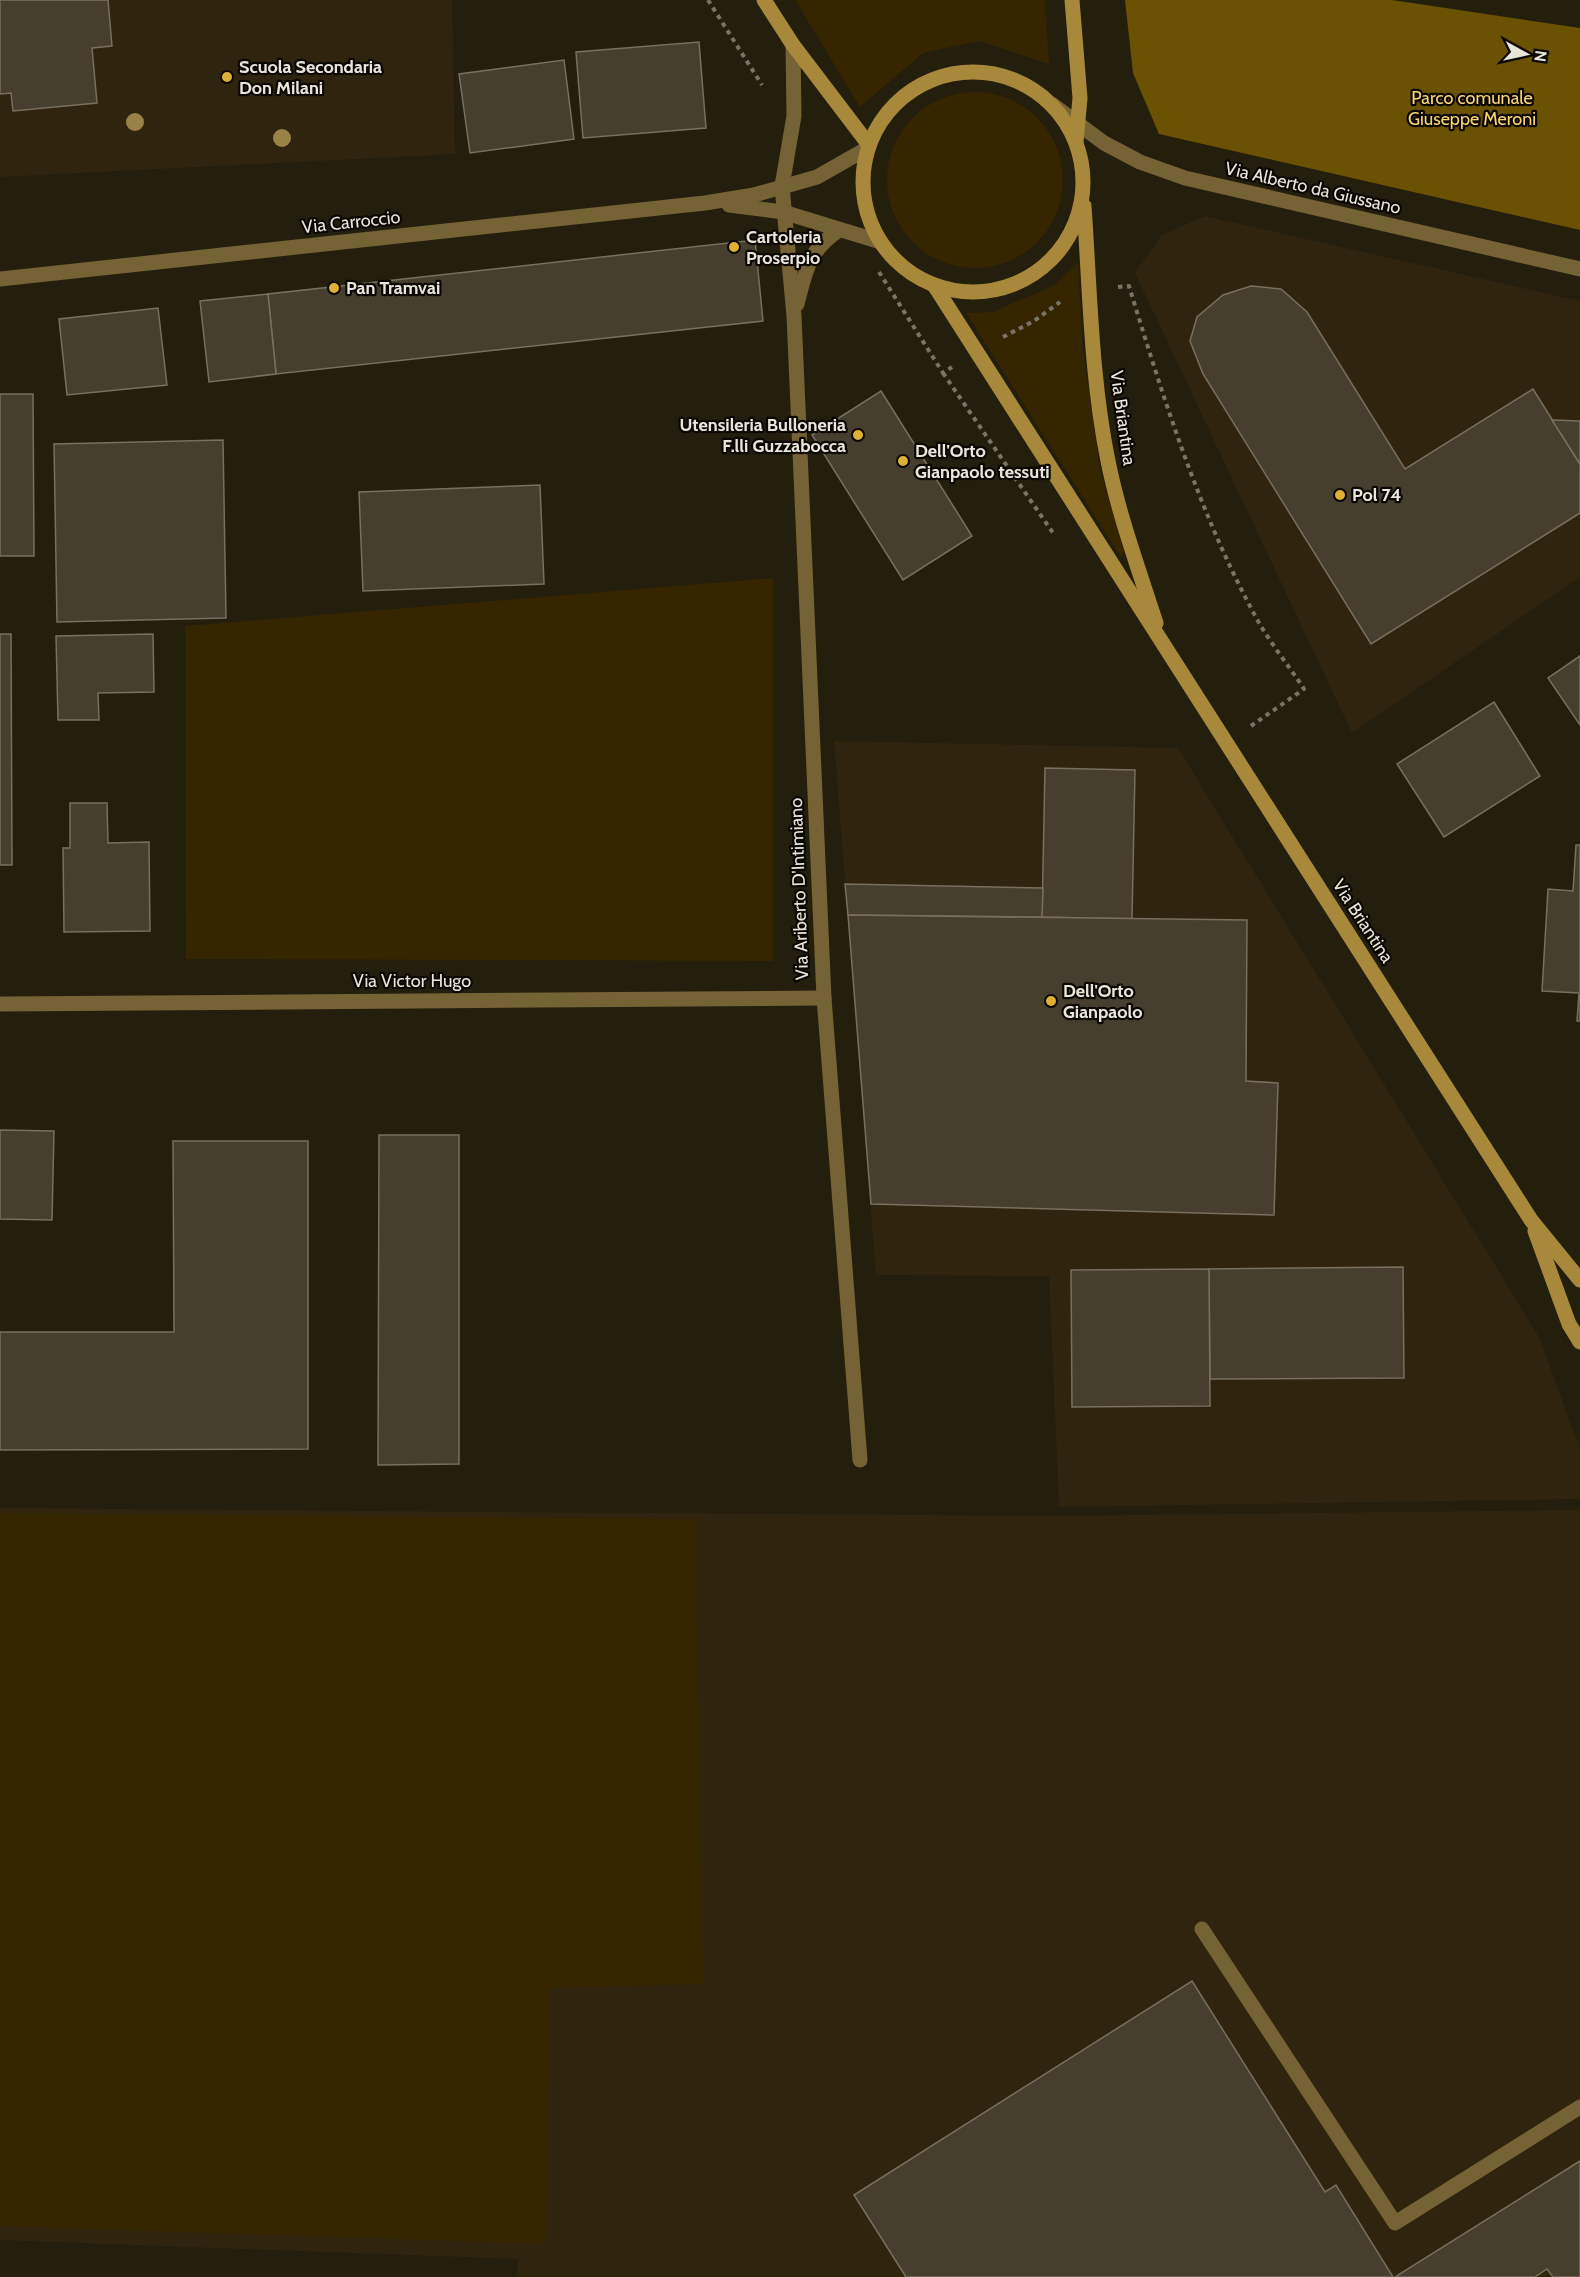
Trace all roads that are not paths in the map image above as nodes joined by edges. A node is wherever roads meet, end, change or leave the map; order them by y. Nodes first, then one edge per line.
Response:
1 (764, 0) edge
2 (1072, 0) edge
3 (793, 45) junction
4 (1053, 105) junction
5 (1078, 123) junction
6 (1076, 142) junction
7 (869, 146) junction
8 (782, 186) junction
9 (1083, 192) junction
10 (705, 203) junction
11 (783, 212) junction
12 (846, 231) junction
13 (880, 242) junction
14 (1580, 269) edge
15 (0, 279) edge
16 (934, 285) junction
17 (794, 316) junction
18 (1163, 643) junction
19 (824, 998) junction
20 (0, 1004) edge
21 (1531, 1220) junction
22 (1580, 1280) edge
23 (1580, 1342) edge
24 (860, 1460) dead end
25 (1202, 1929) dead end
26 (1580, 2107) edge

1 - 3 main road
2 - 5 main road
3 - 7 main road
3 - 8 street
4 - 5 street, Via Alberto da Giussano
4 - 6 main road
4 - 7 main road
5 - 6 main road
5 - 14 street, Via Alberto da Giussano
6 - 9 main road, Via Briantina
7 - 8 street, Via Carroccio
7 - 13 main road
8 - 10 street, Via Carroccio
8 - 11 street, Via Ariberto D'Intimiano
9 - 16 main road
9 - 18 main road, Via Briantina
10 - 11 street, Via Carroccio
10 - 15 street, Via Carroccio
11 - 12 street, Via Carroccio
11 - 17 street, Via Ariberto D'Intimiano
12 - 13 street, Via Carroccio
12 - 17 street, Via Ariberto D'Intimiano
13 - 16 main road
16 - 18 main road, Via Briantina
17 - 19 street, Via Ariberto D'Intimiano
18 - 21 main road, Via Briantina
19 - 20 street, Via Victor Hugo
19 - 24 street, Via Ariberto D'Intimiano
21 - 22 main road, Via Briantina
21 - 23 main road, Via Briantina
25 - 26 street

